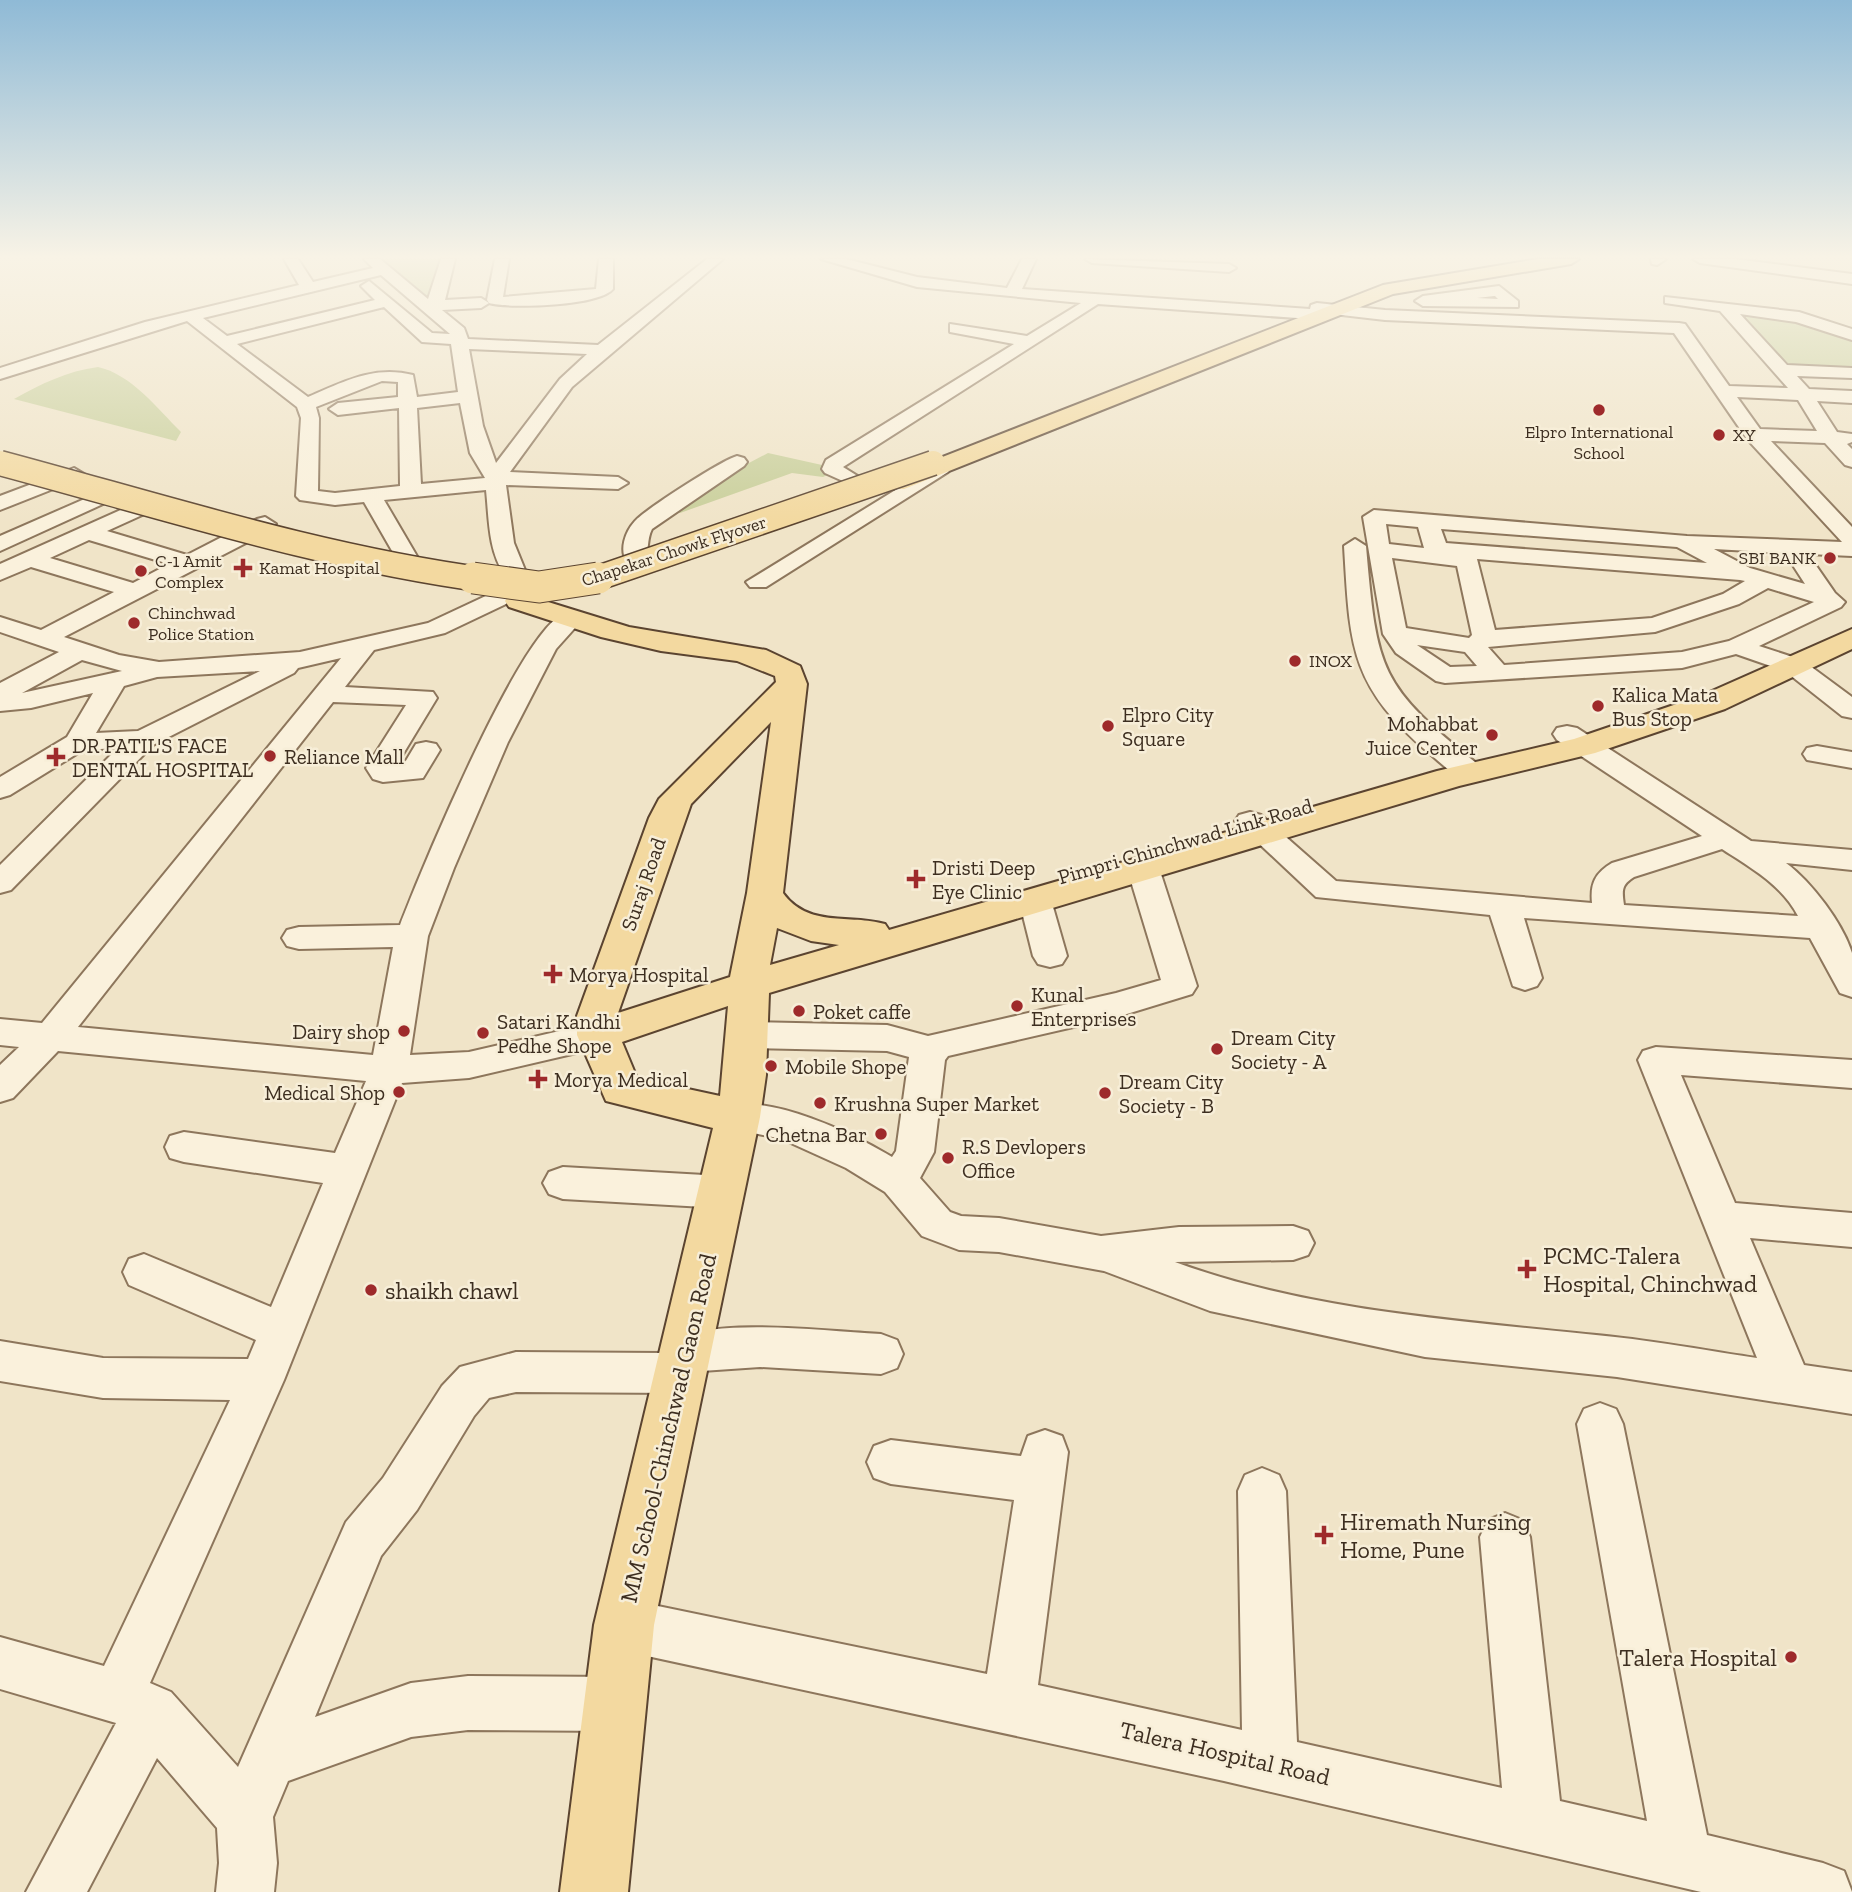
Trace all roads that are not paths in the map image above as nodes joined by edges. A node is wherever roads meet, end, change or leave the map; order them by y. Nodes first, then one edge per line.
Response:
1 (86, 347) edge
2 (230, 347) edge
3 (461, 347) edge
4 (554, 347) edge
5 (605, 347) edge
6 (990, 347) edge
7 (1224, 347) edge
8 (1237, 347) edge
9 (1694, 347) edge
10 (1761, 347) edge
11 (602, 350) junction
12 (1782, 370) junction
13 (1852, 373) edge
14 (0, 374) edge
15 (1725, 391) junction
16 (1804, 395) junction
17 (469, 397) junction
18 (1852, 397) edge
19 (408, 402) junction
20 (306, 405) junction
21 (338, 409) dead end
22 (1043, 413) junction
23 (1065, 419) junction
24 (1754, 435) junction
25 (1831, 438) junction
26 (1852, 438) edge
27 (0, 454) edge
28 (950, 458) junction
29 (1852, 461) edge
30 (737, 462) dead end
31 (0, 463) edge
32 (0, 473) edge
33 (74, 474) junction
34 (494, 478) junction
35 (618, 483) dead end
36 (46, 485) junction
37 (419, 486) junction
38 (370, 495) junction
39 (858, 497) junction
40 (96, 500) junction
41 (149, 503) junction
42 (0, 504) edge
43 (1428, 521) junction
44 (265, 524) junction
45 (86, 532) junction
46 (237, 538) junction
47 (1852, 540) edge
48 (1682, 541) junction
49 (0, 544) edge
50 (1367, 547) junction
51 (1793, 547) junction
52 (1852, 549) edge
53 (635, 557) junction
54 (407, 558) junction
55 (28, 559) junction
56 (189, 562) junction
57 (0, 573) edge
58 (1754, 576) junction
59 (758, 582) dead end
60 (501, 587) junction
61 (134, 591) junction
62 (579, 595) junction
63 (1826, 598) junction
64 (1852, 623) edge
65 (0, 624) edge
66 (1395, 634) junction
67 (38, 636) junction
68 (1852, 638) edge
69 (1479, 642) junction
70 (365, 645) junction
71 (1738, 646) junction
72 (0, 650) edge
73 (80, 651) junction
74 (300, 660) junction
75 (1783, 663) junction
76 (159, 670) junction
77 (1497, 673) junction
78 (114, 681) junction
79 (792, 684) junction
80 (0, 694) edge
81 (326, 694) junction
82 (0, 703) edge
83 (1852, 710) edge
84 (143, 739) junction
85 (1575, 740) junction
86 (77, 742) junction
87 (426, 750) dead end
88 (1817, 754) dead end
89 (1852, 760) edge
90 (1463, 767) junction
91 (0, 789) edge
92 (1258, 828) junction
93 (1735, 844) junction
94 (1852, 860) edge
95 (1143, 868) junction
96 (0, 883) edge
97 (765, 893) junction
98 (1035, 900) junction
99 (1504, 906) junction
100 (1609, 915) junction
101 (1824, 928) junction
102 (412, 936) junction
103 (299, 938) dead end
104 (877, 939) junction
105 (1051, 956) dead end
106 (749, 976) junction
107 (1525, 978) dead end
108 (1852, 985) edge
109 (598, 1025) junction
110 (0, 1032) edge
111 (52, 1035) junction
112 (746, 1035) junction
113 (933, 1050) junction
114 (389, 1070) junction
115 (1852, 1074) edge
116 (0, 1088) edge
117 (738, 1117) junction
118 (184, 1147) dead end
119 (350, 1171) junction
120 (899, 1181) junction
121 (563, 1183) dead end
122 (722, 1192) junction
123 (1724, 1219) junction
124 (1852, 1230) edge
125 (1293, 1243) dead end
126 (1092, 1251) junction
127 (144, 1272) dead end
128 (281, 1331) junction
129 (881, 1354) dead end
130 (0, 1361) edge
131 (682, 1363) junction
132 (262, 1380) junction
133 (1790, 1385) junction
134 (1852, 1393) edge
135 (1600, 1424) dead end
136 (891, 1462) dead end
137 (1262, 1490) dead end
138 (1505, 1537) dead end
139 (624, 1625) junction
140 (0, 1663) edge
141 (135, 1704) junction
142 (617, 1704) junction
143 (1009, 1704) junction
144 (270, 1760) junction
145 (1270, 1763) junction
146 (245, 1817) junction
147 (1534, 1823) junction
148 (1683, 1858) junction
149 (598, 1891) edge
150 (55, 1892) edge
151 (245, 1892) edge
152 (1823, 1892) edge

1 - 14 street
2 - 20 street
3 - 17 street
4 - 11 street
5 - 11 street
6 - 39 street
7 - 22 main road
8 - 23 main road
9 - 15 street
10 - 12 street
11 - 34 street
12 - 13 street
12 - 16 street
15 - 16 street
15 - 24 street
16 - 18 street
16 - 25 street
17 - 19 street
17 - 34 street
19 - 20 street
19 - 21 street
19 - 37 street
20 - 38 street
22 - 23 main road
22 - 28 main road
23 - 28 main road
24 - 25 street
24 - 47 street
25 - 26 street
25 - 29 street
27 - 33 main road
28 - 31 main road, Chapekar Chowk Flyover, bridge
28 - 39 main road
30 - 53 street
32 - 36 main road
33 - 36 street
33 - 41 main road
34 - 35 street
34 - 37 street
34 - 60 street
36 - 40 main road
36 - 42 street
37 - 38 street
38 - 54 street
39 - 53 main road
39 - 59 street
39 - 62 main road
40 - 41 main road
40 - 49 street
41 - 44 main road
41 - 45 street
41 - 46 main road
43 - 48 street
43 - 50 street
43 - 58 street
44 - 46 street
44 - 54 main road
45 - 55 street
45 - 56 street
46 - 56 street
46 - 60 main road
48 - 51 street
48 - 58 street
50 - 66 street
50 - 69 street
50 - 90 street
51 - 52 street
51 - 63 street
53 - 62 main road
54 - 60 main road
55 - 57 street
55 - 61 street
56 - 61 street
58 - 63 street
58 - 69 street
60 - 62 main road
60 - 62 main road
60 - 70 street
61 - 67 street
62 - 79 main road
62 - 102 street
63 - 71 street
64 - 75 main road, Pimpri Chinchwad Link Road
65 - 67 street
66 - 69 street
66 - 77 street
67 - 72 street
67 - 73 street
68 - 75 main road, Pimpri Chinchwad Link Road
69 - 77 street
70 - 74 street
70 - 81 street
71 - 75 street
71 - 77 street
73 - 76 street
73 - 80 street
74 - 76 street
74 - 84 street
75 - 83 street
75 - 85 main road, Pimpri Chinchwad Link Road
76 - 78 street
78 - 82 street
78 - 86 street
79 - 97 main road, MM School-Chinchwad Gaon Road
79 - 109 main road, Suraj Road
81 - 87 street
81 - 111 street
84 - 86 street
84 - 96 street
85 - 90 main road, Pimpri Chinchwad Link Road
85 - 93 street
86 - 91 street
88 - 89 street
90 - 92 main road, Pimpri Chinchwad Link Road
92 - 95 main road, Pimpri Chinchwad Link Road
92 - 99 street
92 - 104 main road, Pimpri Chinchwad Link Road
93 - 94 street
93 - 100 street
93 - 101 street
95 - 98 main road, Pimpri Chinchwad Link Road
95 - 113 street
97 - 104 main road
97 - 106 main road, MM School-Chinchwad Gaon Road
98 - 104 main road, Pimpri Chinchwad Link Road
98 - 105 street
99 - 100 street
99 - 107 street
100 - 101 street
101 - 108 street
102 - 103 street
102 - 114 street
104 - 106 main road, Pimpri Chinchwad Link Road
106 - 109 main road, Pimpri Chinchwad Link Road
106 - 112 main road, MM School-Chinchwad Gaon Road
109 - 114 street, Pimpri Chinchwad Link Road
109 - 117 main road
110 - 111 street, Pimpri Chinchwad Link Road
111 - 114 street, Pimpri Chinchwad Link Road
111 - 116 street
112 - 113 street
112 - 117 main road, MM School-Chinchwad Gaon Road
113 - 120 street
114 - 119 street
115 - 123 street
117 - 120 street
117 - 122 main road, MM School-Chinchwad Gaon Road
118 - 119 street
119 - 128 street
120 - 126 street
121 - 122 street
122 - 131 main road, MM School-Chinchwad Gaon Road
123 - 124 street
123 - 133 street
125 - 126 street
126 - 133 street
127 - 128 street
128 - 132 street
129 - 131 street
130 - 132 street
131 - 139 main road, MM School-Chinchwad Gaon Road
131 - 144 street
132 - 141 street
133 - 134 street
135 - 148 street
136 - 143 street
137 - 145 street
138 - 147 street
139 - 142 main road, MM School-Chinchwad Gaon Road
139 - 143 street, Talera Hospital Road
140 - 141 street
141 - 146 street
141 - 150 street
142 - 144 street
142 - 149 main road, MM School-Chinchwad Gaon Road
143 - 145 street, Talera Hospital Road
144 - 146 street
145 - 147 street, Talera Hospital Road
146 - 151 street
147 - 148 street, Talera Hospital Road
148 - 152 street, Talera Hospital Road

